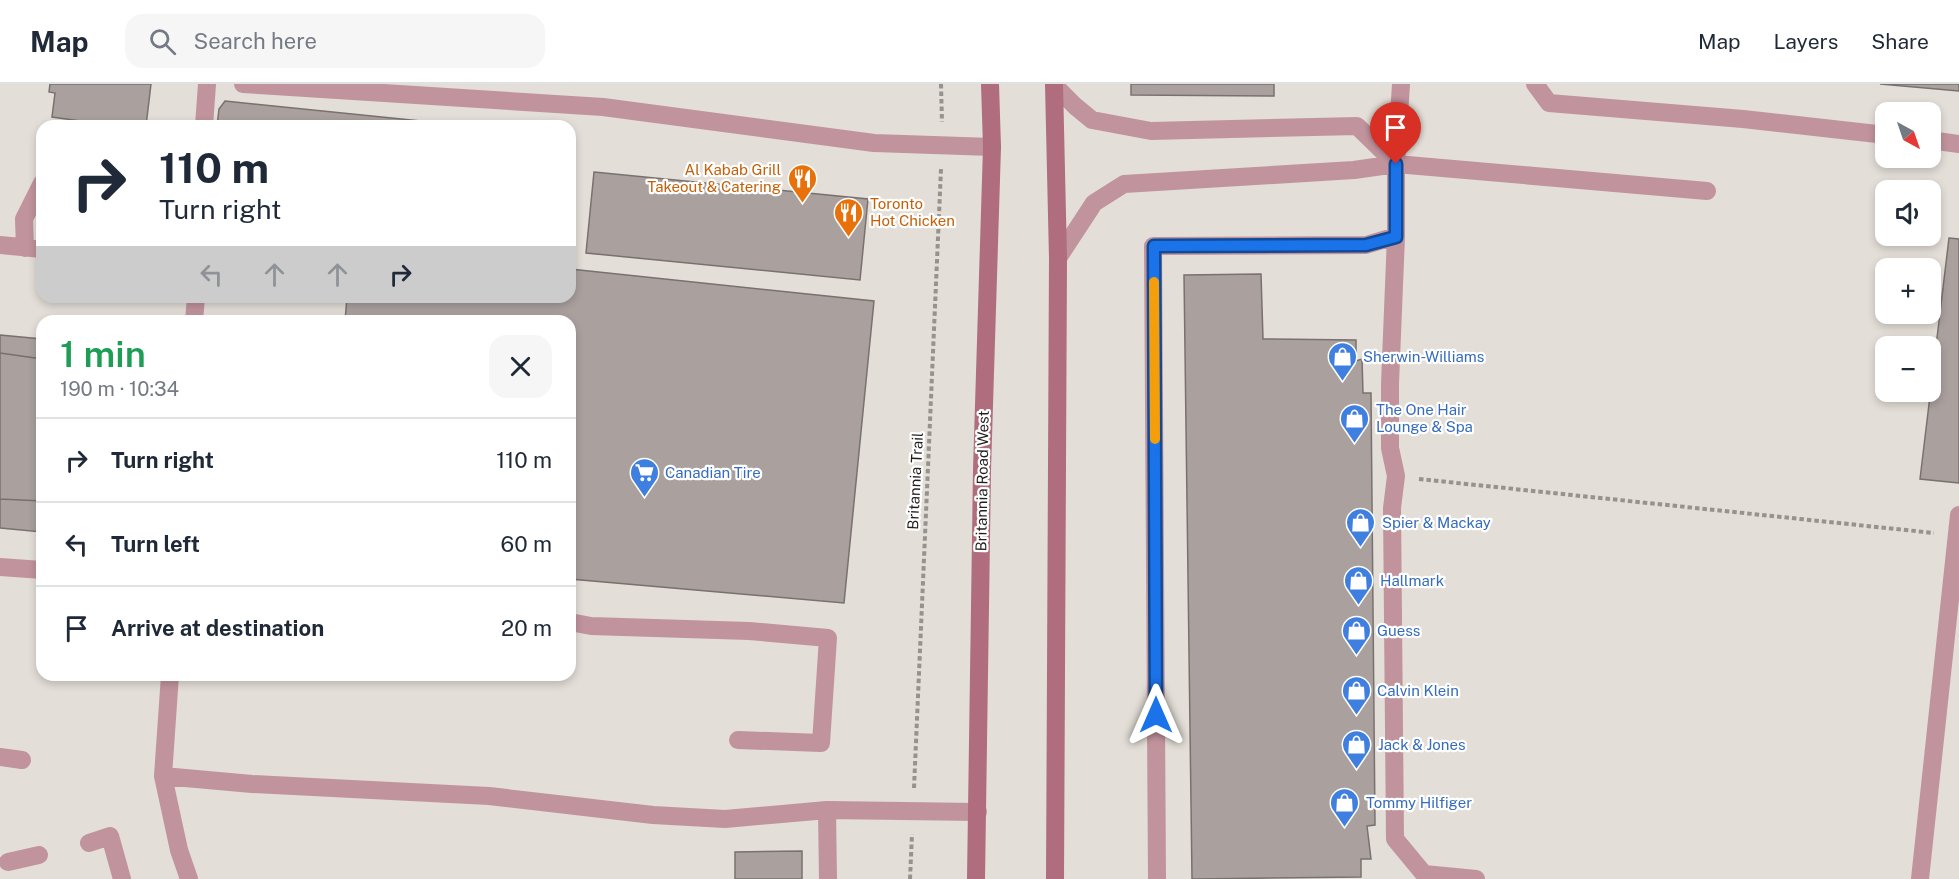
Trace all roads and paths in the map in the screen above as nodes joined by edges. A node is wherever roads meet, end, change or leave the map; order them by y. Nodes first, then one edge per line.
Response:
1 (207, 84) edge
2 (243, 84) edge
3 (941, 84) edge
4 (990, 84) edge
5 (1401, 84) edge
6 (1535, 84) edge
7 (1054, 85) edge
8 (204, 120) edge
9 (1875, 134) edge
10 (1941, 142) edge
11 (1959, 144) edge
12 (942, 147) junction
13 (992, 147) junction
14 (1396, 164) junction
15 (1707, 191) dead end
16 (36, 195) edge
17 (1396, 237) junction
18 (0, 245) edge
19 (33, 248) edge
20 (1058, 258) junction
21 (1396, 476) junction
22 (1959, 515) edge
23 (1958, 535) edge
24 (0, 567) edge
25 (36, 570) edge
26 (576, 623) edge
27 (170, 681) edge
28 (738, 740) dead end
29 (0, 757) edge
30 (22, 760) dead end
31 (163, 776) junction
32 (827, 810) junction
33 (913, 812) junction
34 (978, 812) junction
35 (89, 843) dead end
36 (39, 855) dead end
37 (8, 862) dead end
38 (122, 879) edge
39 (189, 879) edge
40 (828, 879) edge
41 (910, 879) edge
42 (976, 879) edge
43 (1055, 879) edge
44 (1157, 879) edge
45 (1476, 879) edge
46 (1920, 879) edge

1 - 8 lane
2 - 12 lane
3 - 12 path, Britannia Trail
4 - 13 main road, Britannia Road West
5 - 14 lane
6 - 9 lane
7 - 14 lane
7 - 20 main road
10 - 11 lane
12 - 13 lane
12 - 33 path, Britannia Trail
13 - 34 main road, Britannia Road West
14 - 15 lane
14 - 17 lane
14 - 20 lane
16 - 19 lane
17 - 21 lane
17 - 44 lane
18 - 19 lane
20 - 43 main road
21 - 23 path
21 - 45 lane
22 - 23 lane
23 - 46 lane
24 - 25 lane
26 - 28 lane
27 - 31 lane
29 - 30 lane
31 - 32 lane
31 - 39 lane
32 - 33 lane
32 - 40 lane
33 - 34 lane
33 - 41 path, Britannia Trail
34 - 42 main road, Britannia Road West
35 - 38 lane
36 - 37 lane

